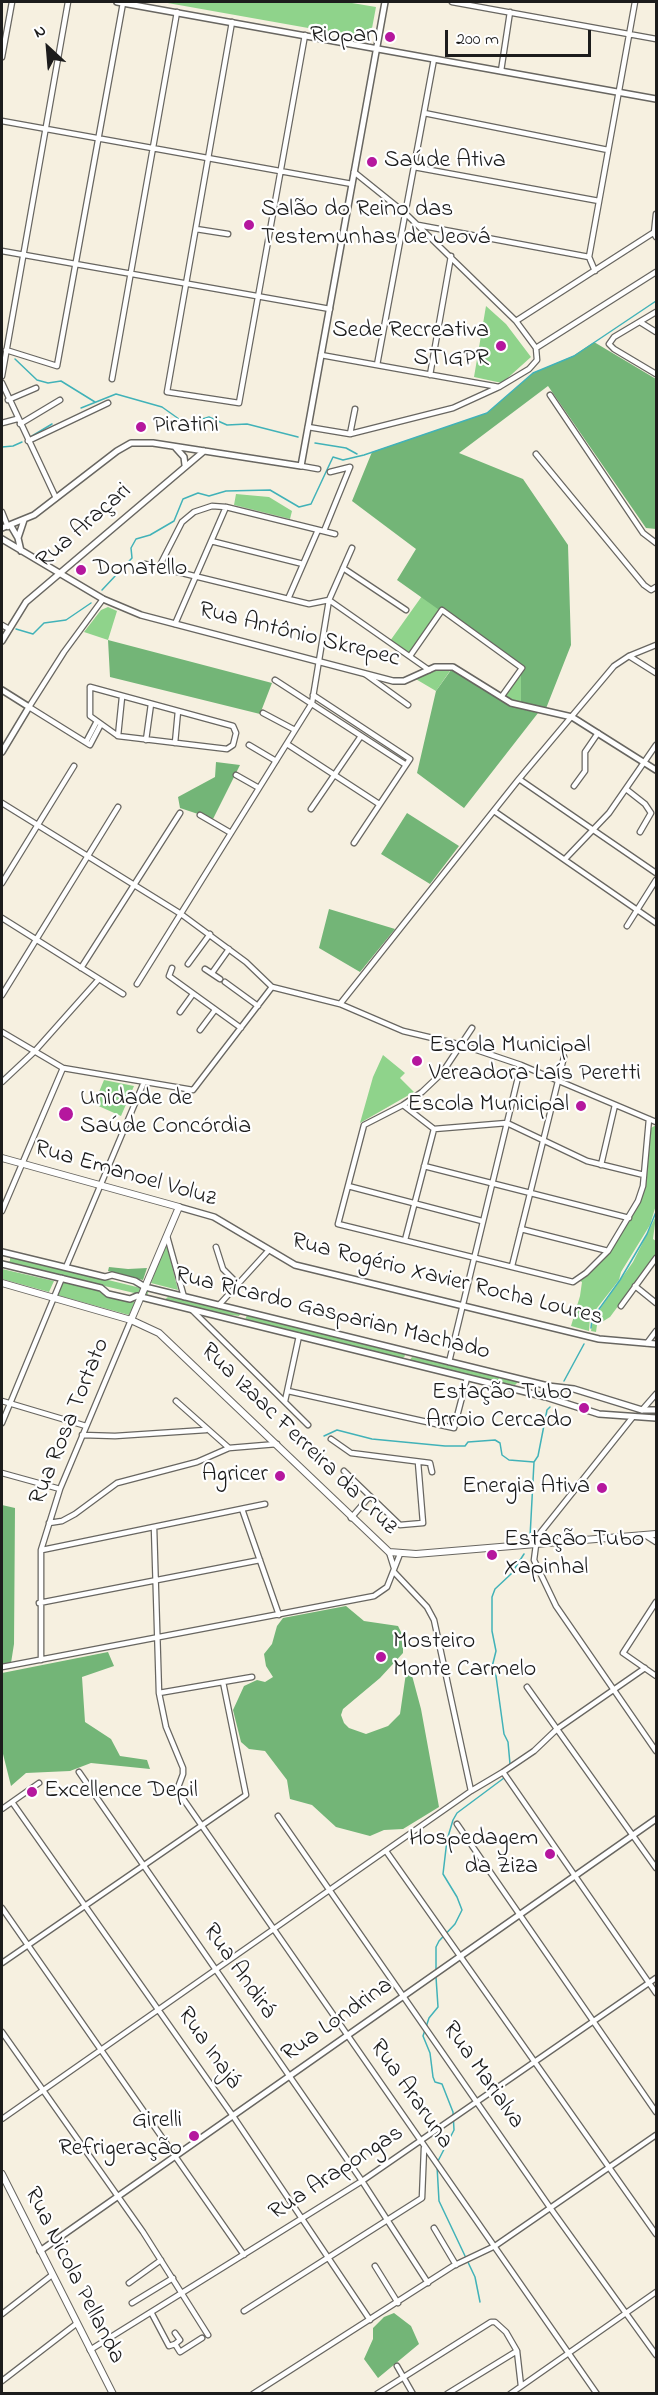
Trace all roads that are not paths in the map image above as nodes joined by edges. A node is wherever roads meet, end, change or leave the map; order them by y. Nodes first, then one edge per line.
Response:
1 (12, 2) edge
2 (68, 2) edge
3 (120, 2) edge
4 (385, 2) edge
5 (452, 2) edge
6 (635, 2) edge
7 (177, 12) junction
8 (510, 12) junction
9 (232, 22) junction
10 (629, 34) junction
11 (305, 35) junction
12 (657, 39) edge
13 (377, 48) junction
14 (2, 57) edge
15 (434, 58) junction
16 (501, 71) junction
17 (619, 92) junction
18 (657, 99) edge
19 (424, 113) junction
20 (2, 121) edge
21 (45, 129) junction
22 (98, 138) junction
23 (153, 148) junction
24 (608, 150) junction
25 (208, 158) junction
26 (414, 168) junction
27 (280, 171) junction
28 (354, 172) junction
29 (352, 184) junction
30 (599, 201) junction
31 (405, 213) junction
32 (657, 214) edge
33 (418, 225) junction
34 (196, 229) junction
35 (228, 234) dead end
36 (656, 234) edge
37 (2, 251) edge
38 (23, 255) junction
39 (451, 256) junction
40 (589, 257) junction
41 (75, 264) junction
42 (595, 271) junction
43 (657, 272) edge
44 (131, 274) junction
45 (186, 284) junction
46 (258, 296) junction
47 (330, 309) junction
48 (657, 312) edge
49 (516, 321) junction
50 (640, 322) junction
51 (657, 332) edge
52 (536, 348) junction
53 (6, 350) junction
54 (321, 355) junction
55 (3, 359) edge
56 (377, 365) junction
57 (657, 374) edge
58 (430, 375) junction
59 (2, 376) edge
60 (112, 379) dead end
61 (2, 386) edge
62 (499, 387) junction
63 (36, 388) dead end
64 (550, 395) dead end
65 (8, 400) junction
66 (60, 400) dead end
67 (108, 403) dead end
68 (355, 409) dead end
69 (18, 421) junction
70 (2, 423) edge
71 (308, 428) junction
72 (350, 434) junction
73 (28, 441) junction
74 (174, 446) junction
75 (204, 451) junction
76 (536, 454) dead end
77 (185, 465) junction
78 (301, 466) junction
79 (318, 469) dead end
80 (330, 472) dead end
81 (56, 498) junction
82 (225, 507) junction
83 (2, 512) edge
84 (24, 520) junction
85 (7, 527) edge
86 (321, 531) junction
87 (335, 534) dead end
88 (18, 538) junction
89 (2, 539) edge
90 (211, 541) junction
91 (657, 543) edge
92 (352, 548) dead end
93 (21, 550) junction
94 (145, 564) dead end
95 (303, 564) junction
96 (159, 567) junction
97 (343, 567) junction
98 (58, 573) junction
99 (196, 576) junction
100 (654, 589) edge
101 (103, 599) junction
102 (288, 599) junction
103 (329, 600) junction
104 (406, 610) dead end
105 (175, 624) junction
106 (2, 625) edge
107 (9, 629) junction
108 (2, 641) edge
109 (657, 645) edge
110 (410, 656) junction
111 (629, 656) junction
112 (318, 661) junction
113 (429, 670) junction
114 (657, 673) edge
115 (365, 674) junction
116 (274, 680) dead end
117 (2, 690) edge
118 (313, 695) junction
119 (122, 696) junction
120 (502, 696) junction
121 (312, 703) junction
122 (151, 704) junction
123 (408, 705) dead end
124 (29, 707) junction
125 (178, 711) junction
126 (263, 713) dead end
127 (346, 717) junction
128 (572, 717) junction
129 (342, 723) junction
130 (98, 724) junction
131 (295, 730) junction
132 (598, 733) junction
133 (118, 736) junction
134 (361, 736) junction
135 (146, 740) junction
136 (175, 743) junction
137 (286, 744) junction
138 (249, 745) dead end
139 (657, 745) edge
140 (2, 752) edge
141 (276, 761) junction
142 (646, 763) junction
143 (406, 765) junction
144 (74, 766) dead end
145 (657, 770) edge
146 (236, 775) dead end
147 (334, 775) junction
148 (519, 779) junction
149 (574, 786) dead end
150 (259, 788) junction
151 (626, 789) junction
152 (2, 803) edge
153 (379, 804) junction
154 (118, 807) dead end
155 (311, 810) dead end
156 (494, 811) junction
157 (180, 813) dead end
158 (200, 815) dead end
159 (37, 825) junction
160 (594, 829) junction
161 (640, 832) dead end
162 (231, 833) junction
163 (354, 843) dead end
164 (87, 856) junction
165 (566, 858) junction
166 (657, 873) edge
167 (657, 880) edge
168 (2, 883) edge
169 (134, 885) junction
170 (637, 910) junction
171 (181, 914) junction
172 (2, 918) edge
173 (657, 923) edge
174 (627, 926) dead end
175 (210, 934) junction
176 (36, 939) junction
177 (229, 949) junction
178 (188, 964) dead end
179 (81, 968) junction
180 (172, 968) dead end
181 (205, 969) dead end
182 (212, 973) junction
183 (99, 979) junction
184 (137, 984) dead end
185 (272, 987) junction
186 (123, 994) dead end
187 (194, 994) junction
188 (2, 995) edge
189 (340, 1004) junction
190 (258, 1006) junction
191 (215, 1010) junction
192 (180, 1012) dead end
193 (241, 1028) junction
194 (472, 1028) dead end
195 (200, 1030) dead end
196 (2, 1032) edge
197 (462, 1045) junction
198 (34, 1052) junction
199 (564, 1057) dead end
200 (521, 1065) junction
201 (63, 1068) junction
202 (557, 1081) junction
203 (2, 1082) edge
204 (144, 1082) junction
205 (403, 1105) junction
206 (615, 1106) junction
207 (649, 1119) junction
208 (657, 1122) edge
209 (507, 1123) junction
210 (434, 1128) junction
211 (543, 1141) junction
212 (2, 1158) edge
213 (22, 1165) junction
214 (601, 1165) junction
215 (424, 1166) junction
216 (644, 1176) junction
217 (492, 1184) junction
218 (100, 1185) junction
219 (348, 1186) junction
220 (531, 1194) junction
221 (415, 1203) junction
222 (179, 1207) junction
223 (2, 1211) edge
224 (629, 1218) junction
225 (482, 1221) junction
226 (521, 1229) junction
227 (167, 1235) junction
228 (405, 1240) junction
229 (216, 1247) dead end
230 (267, 1251) junction
231 (608, 1251) junction
232 (3, 1252) edge
233 (474, 1257) junction
234 (657, 1258) edge
235 (2, 1264) edge
236 (512, 1266) junction
237 (66, 1267) junction
238 (62, 1278) junction
239 (2, 1283) edge
240 (238, 1284) junction
241 (635, 1286) junction
242 (145, 1287) junction
243 (164, 1292) junction
244 (141, 1297) junction
245 (184, 1297) junction
246 (54, 1298) junction
247 (160, 1302) junction
248 (657, 1303) edge
249 (462, 1304) junction
250 (219, 1305) junction
251 (621, 1306) dead end
252 (192, 1310) junction
253 (245, 1312) junction
254 (131, 1320) junction
255 (242, 1322) junction
256 (657, 1331) edge
257 (299, 1336) junction
258 (647, 1343) junction
259 (657, 1344) edge
260 (413, 1353) junction
261 (449, 1362) junction
262 (408, 1363) junction
263 (467, 1378) junction
264 (521, 1379) junction
265 (517, 1390) junction
266 (288, 1391) junction
267 (657, 1394) edge
268 (2, 1401) edge
269 (176, 1401) dead end
270 (285, 1401) junction
271 (10, 1403) junction
272 (642, 1410) junction
273 (657, 1410) edge
274 (633, 1418) junction
275 (657, 1418) edge
276 (2, 1423) edge
277 (308, 1425) dead end
278 (86, 1426) junction
279 (206, 1430) junction
280 (82, 1435) junction
281 (331, 1439) dead end
282 (277, 1444) junction
283 (230, 1448) junction
284 (418, 1462) junction
285 (344, 1471) dead end
286 (432, 1472) dead end
287 (2, 1473) edge
288 (60, 1489) junction
289 (370, 1496) junction
290 (265, 1504) dead end
291 (243, 1509) junction
292 (351, 1518) junction
293 (49, 1523) junction
294 (154, 1527) junction
295 (657, 1534) edge
296 (645, 1535) junction
297 (657, 1542) edge
298 (534, 1544) junction
299 (42, 1550) junction
300 (389, 1552) junction
301 (400, 1554) junction
302 (260, 1560) junction
303 (394, 1570) junction
304 (156, 1580) junction
305 (39, 1603) junction
306 (656, 1606) edge
307 (279, 1615) junction
308 (157, 1638) junction
309 (41, 1660) junction
310 (2, 1667) edge
311 (645, 1668) junction
312 (657, 1676) edge
313 (252, 1677) dead end
314 (223, 1682) junction
315 (527, 1687) dead end
316 (613, 1690) junction
317 (159, 1693) junction
318 (557, 1730) junction
319 (657, 1751) edge
320 (79, 1772) dead end
321 (505, 1775) junction
322 (39, 1784) dead end
323 (471, 1791) junction
324 (12, 1802) junction
325 (2, 1809) edge
326 (278, 1816) dead end
327 (657, 1819) edge
328 (457, 1824) dead end
329 (200, 1827) junction
330 (634, 1835) junction
331 (386, 1851) junction
332 (142, 1865) junction
333 (657, 1868) edge
334 (575, 1877) junction
335 (330, 1890) junction
336 (86, 1905) junction
337 (2, 1908) edge
338 (518, 1916) junction
339 (272, 1930) junction
340 (28, 1945) junction
341 (462, 1956) junction
342 (2, 1963) edge
343 (214, 1970) junction
344 (657, 1978) edge
345 (650, 1983) junction
346 (657, 1993) edge
347 (405, 1996) junction
348 (158, 2009) junction
349 (592, 2021) junction
350 (2, 2032) edge
351 (347, 2037) junction
352 (100, 2049) junction
353 (536, 2061) junction
354 (290, 2077) junction
355 (41, 2089) junction
356 (477, 2101) junction
357 (657, 2112) edge
358 (233, 2116) junction
359 (2, 2119) edge
360 (657, 2135) edge
361 (422, 2144) junction
362 (176, 2156) junction
363 (610, 2167) junction
364 (2, 2174) edge
365 (362, 2181) junction
366 (117, 2196) junction
367 (551, 2209) junction
368 (303, 2217) junction
369 (387, 2221) junction
370 (434, 2228) dead end
371 (657, 2234) edge
372 (495, 2246) junction
373 (40, 2251) junction
374 (244, 2255) junction
375 (328, 2257) junction
376 (161, 2260) junction
377 (456, 2265) junction
378 (375, 2266) dead end
379 (52, 2275) junction
380 (173, 2278) junction
381 (129, 2283) dead end
382 (428, 2283) junction
383 (657, 2292) edge
384 (182, 2293) junction
385 (398, 2302) junction
386 (132, 2303) dead end
387 (244, 2311) dead end
388 (151, 2312) junction
389 (626, 2313) junction
390 (2, 2314) edge
391 (370, 2320) junction
392 (76, 2324) junction
393 (176, 2333) dead end
394 (208, 2335) dead end
395 (202, 2338) dead end
396 (175, 2344) junction
397 (90, 2350) junction
398 (517, 2351) junction
399 (567, 2352) junction
400 (657, 2355) edge
401 (397, 2366) dead end
402 (404, 2377) junction
403 (2, 2381) edge
404 (521, 2386) junction
405 (517, 2392) edge
406 (113, 2394) edge
407 (253, 2394) edge
408 (377, 2394) edge
409 (413, 2394) edge
410 (447, 2394) edge
411 (510, 2394) edge
412 (597, 2394) edge

1 - 14 street
2 - 21 street
3 - 7 street
3 - 22 street
4 - 13 street
5 - 8 street
6 - 10 street
7 - 9 street
7 - 23 street
8 - 10 street
8 - 16 street
9 - 11 street
9 - 25 street
10 - 12 street
10 - 17 street
11 - 13 street
11 - 27 street
13 - 15 street
13 - 28 street
15 - 16 street
15 - 19 street
16 - 17 street
17 - 18 street
17 - 24 street
19 - 24 street
19 - 26 street
20 - 21 street
21 - 22 street
21 - 38 street
22 - 23 street
22 - 41 street
23 - 25 street
23 - 44 street
24 - 30 street
25 - 27 street
25 - 34 street
26 - 30 street
26 - 31 street
27 - 29 street
27 - 46 street
28 - 29 street
28 - 31 street
29 - 47 street
30 - 40 street
31 - 33 street
31 - 56 street
32 - 36 street
33 - 39 street
33 - 40 street
34 - 35 street
34 - 45 street
36 - 42 street
37 - 38 street
38 - 41 street
38 - 53 street
39 - 49 street
39 - 58 street
40 - 42 street
41 - 44 street
41 - 53 street
42 - 49 street
43 - 52 street
44 - 45 street
44 - 60 street
45 - 46 street
45 - 46 street
46 - 47 street
47 - 54 street
48 - 50 street
49 - 52 street
50 - 51 street
50 - 57 street
52 - 62 street
53 - 55 street
54 - 56 street
54 - 71 street
55 - 59 street
56 - 58 street
58 - 62 street
61 - 65 street
62 - 72 street
63 - 65 street
64 - 91 street
65 - 69 street
66 - 69 street
67 - 73 street
68 - 72 street
69 - 70 street
69 - 73 street
71 - 72 street
71 - 78 street
73 - 81 street
74 - 75 street
74 - 77 street
74 - 81 street
75 - 77 street, Rua Araçari
75 - 78 street
76 - 100 street
77 - 98 street, Rua Araçari
78 - 79 street
80 - 86 street
81 - 84 street
82 - 86 street
82 - 90 street
82 - 96 street
83 - 85 street
84 - 85 street
84 - 88 street
85 - 88 street
86 - 87 street
86 - 95 street
88 - 93 street
89 - 93 street, Rua Antônio Skrepec
90 - 95 street
90 - 99 street
92 - 97 street
93 - 98 street, Rua Antônio Skrepec
94 - 96 street
95 - 102 street
96 - 99 street
97 - 103 street
97 - 104 street
98 - 101 street, Rua Antônio Skrepec
98 - 107 street, Rua Araçari
99 - 102 street
99 - 105 street
101 - 105 street, Rua Antônio Skrepec
101 - 124 street
102 - 103 street
103 - 110 street
103 - 112 street
105 - 112 street, Rua Antônio Skrepec
106 - 107 street
107 - 108 street, Rua Araçari
109 - 111 street
110 - 113 street
110 - 120 street
111 - 114 street
111 - 128 street
112 - 115 street, Rua Antônio Skrepec
112 - 118 street
113 - 115 street, Rua Antônio Skrepec
113 - 120 street, Rua Antônio Skrepec
115 - 123 street
116 - 121 street
117 - 124 street
118 - 121 street
118 - 127 street
119 - 122 street
119 - 130 street
119 - 133 street
120 - 128 street, Rua Antônio Skrepec
121 - 129 street
121 - 131 street
122 - 125 street
122 - 135 street
124 - 130 street
124 - 140 street
125 - 136 street
125 - 136 street
126 - 131 street
127 - 129 street
127 - 143 street
128 - 132 street, Rua Antônio Skrepec
128 - 148 street
129 - 134 street
130 - 133 street
131 - 137 street
132 - 142 street, Rua Antônio Skrepec
132 - 149 street
133 - 135 street
134 - 143 street
134 - 147 street
135 - 136 street
137 - 141 street
137 - 147 street
138 - 141 street
139 - 142 street
141 - 150 street
142 - 145 street, Rua Antônio Skrepec
142 - 151 street
143 - 153 street
144 - 159 street
146 - 150 street
147 - 153 street
147 - 155 street
148 - 156 street
148 - 160 street
150 - 162 street
151 - 160 street
151 - 161 street
152 - 159 street
153 - 163 street
154 - 164 street
156 - 165 street
156 - 189 street
157 - 169 street
158 - 162 street
159 - 164 street
159 - 168 street
160 - 165 street
160 - 166 street
162 - 171 street
164 - 169 street
164 - 176 street
165 - 170 street
167 - 170 street
169 - 171 street
169 - 179 street
170 - 173 street
170 - 174 street
171 - 175 street
171 - 184 street
172 - 176 street
175 - 177 street
175 - 178 street
176 - 179 street
176 - 188 street
177 - 182 street
177 - 185 street
179 - 183 street
180 - 187 street
181 - 182 street
182 - 190 street
183 - 186 street
183 - 198 street
185 - 189 street
185 - 190 street
187 - 191 street
187 - 192 street
189 - 197 street
190 - 193 street
191 - 193 street
191 - 195 street
193 - 204 street
194 - 197 street
196 - 198 street
197 - 200 street
197 - 205 street
198 - 201 street
198 - 203 street
199 - 202 street
200 - 202 street
200 - 209 street
201 - 204 street
201 - 213 street
202 - 206 street
202 - 211 street
204 - 218 street
205 - 210 street
205 - 219 street
206 - 207 street
206 - 214 street
207 - 208 street
207 - 216 street
209 - 210 street
209 - 211 street
209 - 217 street
210 - 215 street
211 - 214 street
211 - 220 street
212 - 213 main road, Rua Emanoel Voluz
213 - 218 main road, Rua Emanoel Voluz
213 - 223 street
214 - 216 street
215 - 217 street
215 - 221 street
216 - 224 street
217 - 220 street
217 - 225 street
218 - 222 main road, Rua Emanoel Voluz
218 - 237 street
219 - 221 street
219 - 228 street
220 - 224 street
220 - 226 street
221 - 225 street
221 - 228 street
222 - 227 main road, Rua Rosa Tortato
222 - 230 street, Rua Emanoel Voluz
224 - 231 street
225 - 233 street
226 - 231 street
226 - 236 street
227 - 242 main road, Rua Rosa Tortato
227 - 245 street
228 - 233 street
229 - 240 street
230 - 240 street, Rua Rogério Xavier Rocha Loures
230 - 249 street, Rua Rogério Xavier Rocha Loures
231 - 236 street
232 - 235 street
232 - 237 street, Rua Ricardo Gasparian Machado
233 - 236 street
233 - 249 street
234 - 241 street
235 - 238 street, Rua Ricardo Gasparian Machado
237 - 242 street, Rua Ricardo Gasparian Machado
238 - 244 street, Rua Ricardo Gasparian Machado
238 - 246 street
239 - 246 main road, Rua Izaac Ferreira da Cruz
240 - 250 street, Rua Rogério Xavier Rocha Loures
241 - 248 street
241 - 251 street
242 - 243 street, Rua Ricardo Gasparian Machado
242 - 244 main road, Rua Rosa Tortato
243 - 245 street, Rua Ricardo Gasparian Machado
243 - 247 street
244 - 247 street, Rua Ricardo Gasparian Machado
244 - 254 main road, Rua Rosa Tortato
245 - 250 street, Rua Ricardo Gasparian Machado
246 - 254 main road, Rua Izaac Ferreira da Cruz
246 - 271 street
247 - 252 street, Rua Ricardo Gasparian Machado
249 - 258 street, Rua Rogério Xavier Rocha Loures
249 - 261 street
250 - 253 street, Rua Ricardo Gasparian Machado
252 - 255 street, Rua Ricardo Gasparian Machado
252 - 270 street
253 - 255 street
253 - 260 street, Rua Ricardo Gasparian Machado
254 - 278 street, Rua Rosa Tortato
254 - 282 main road, Rua Izaac Ferreira da Cruz
255 - 257 street, Rua Ricardo Gasparian Machado
256 - 258 street
257 - 262 street, Rua Ricardo Gasparian Machado
257 - 266 street
258 - 259 street, Rua Rogério Xavier Rocha Loures
260 - 261 street, Rua Ricardo Gasparian Machado
260 - 262 street
261 - 264 street, Rua Ricardo Gasparian Machado
262 - 263 street, Rua Ricardo Gasparian Machado
263 - 265 street, Rua Ricardo Gasparian Machado
263 - 266 street
264 - 265 street
264 - 272 street, Rua Ricardo Gasparian Machado
265 - 274 street, Rua Ricardo Gasparian Machado
266 - 270 street
267 - 272 street
268 - 271 street
269 - 279 street
270 - 277 street
271 - 276 street
271 - 278 street
272 - 273 street, Rua Ricardo Gasparian Machado
274 - 275 street, Rua Ricardo Gasparian Machado
274 - 298 street
278 - 280 street, Rua Rosa Tortato
279 - 280 street
279 - 283 street
280 - 288 street, Rua Rosa Tortato
281 - 284 street
282 - 283 street
282 - 292 main road, Rua Izaac Ferreira da Cruz
283 - 293 street
284 - 286 street
284 - 289 street
285 - 289 street
287 - 288 street
288 - 293 street, Rua Rosa Tortato
289 - 292 street
290 - 291 street
291 - 294 street
291 - 302 street
292 - 300 main road, Rua Izaac Ferreira da Cruz
293 - 299 street, Rua Rosa Tortato
294 - 299 street
294 - 304 street
295 - 296 main road, Rua Izaac Ferreira da Cruz
296 - 297 street
296 - 298 main road, Rua Izaac Ferreira da Cruz
298 - 301 main road, Rua Izaac Ferreira da Cruz
298 - 316 street
299 - 305 street, Rua Rosa Tortato
300 - 301 main road, Rua Izaac Ferreira da Cruz
300 - 303 street
301 - 303 street
302 - 304 street
302 - 307 street
303 - 307 street
303 - 323 street
304 - 305 street
304 - 308 street
305 - 309 street, Rua Rosa Tortato
306 - 311 street
307 - 308 street
308 - 309 street
308 - 317 street
309 - 310 street
311 - 312 street
311 - 316 street
313 - 314 street
314 - 317 street
314 - 329 street
315 - 318 street
316 - 318 street
316 - 319 street
317 - 329 street, Rua Araruna
318 - 321 street
318 - 330 street
320 - 332 street, Rua Andirá
321 - 323 street
321 - 334 street
322 - 324 street
323 - 331 street
324 - 325 street
324 - 336 street, Rua Inajá
326 - 335 street, Rua Marialva
327 - 330 street, Rua Londrina
328 - 338 street
329 - 332 street
329 - 339 street, Rua Araruna
330 - 333 street
330 - 334 street, Rua Londrina
331 - 335 street
331 - 341 street
332 - 336 street
332 - 343 street, Rua Andirá
334 - 338 street, Rua Londrina
334 - 345 street
335 - 339 street
335 - 347 street, Rua Marialva
336 - 340 street
336 - 348 street, Rua Inajá
337 - 340 street
338 - 341 street, Rua Londrina
338 - 349 street
339 - 343 street
339 - 351 street, Rua Araruna
340 - 342 street
340 - 352 street
341 - 347 street, Rua Londrina
341 - 353 street
343 - 348 street
343 - 354 street, Rua Andirá
344 - 345 street, Rua Arapongas
345 - 346 street
345 - 349 street, Rua Arapongas
347 - 351 street, Rua Londrina
347 - 356 street, Rua Marialva
348 - 352 street
348 - 358 street, Rua Inajá
349 - 353 street, Rua Arapongas
349 - 357 street
350 - 355 street
351 - 354 street, Rua Londrina
351 - 361 street, Rua Araruna
352 - 355 street
352 - 362 street
353 - 356 street, Rua Arapongas
353 - 363 street
354 - 358 street, Rua Londrina
354 - 365 street, Rua Andirá
355 - 359 street
355 - 366 street
356 - 361 street, Rua Arapongas
356 - 367 street, Rua Marialva
358 - 362 street, Rua Londrina
358 - 368 street, Rua Inajá
360 - 363 street
361 - 365 street, Rua Arapongas
361 - 369 street
361 - 372 street, Rua Araruna
362 - 366 street, Rua Londrina
362 - 374 street
363 - 367 street
363 - 371 street
364 - 373 main road, Rua Nicola Pellanda
365 - 368 street, Rua Arapongas
365 - 369 street, Rua Andirá
366 - 373 street, Rua Londrina
366 - 376 street
367 - 372 street
367 - 389 street, Rua Marialva
368 - 374 street, Rua Arapongas
368 - 375 street, Rua Inajá
369 - 375 street
369 - 382 street, Rua Andirá
370 - 377 street
372 - 377 street
372 - 399 street, Rua Araruna
373 - 379 main road, Rua Nicola Pellanda
374 - 384 street, Rua Arapongas
375 - 387 street
375 - 391 street, Rua Inajá
376 - 380 street
376 - 381 street
377 - 382 street
378 - 385 street
379 - 390 street
379 - 392 main road, Rua Nicola Pellanda
380 - 384 street
380 - 386 street
382 - 385 street
383 - 389 street
384 - 388 street, Rua Arapongas
384 - 394 street
385 - 391 street
388 - 396 street
388 - 397 street, Rua Arapongas
389 - 399 street
389 - 400 street, Rua Marialva
391 - 407 street
392 - 397 main road, Rua Nicola Pellanda
392 - 403 street
393 - 396 street
395 - 396 street
397 - 406 main road, Rua Nicola Pellanda
398 - 402 street
398 - 404 street
398 - 410 street
399 - 404 street
399 - 412 street, Rua Araruna
401 - 402 street
402 - 408 street
402 - 409 street
404 - 405 street
405 - 411 street

